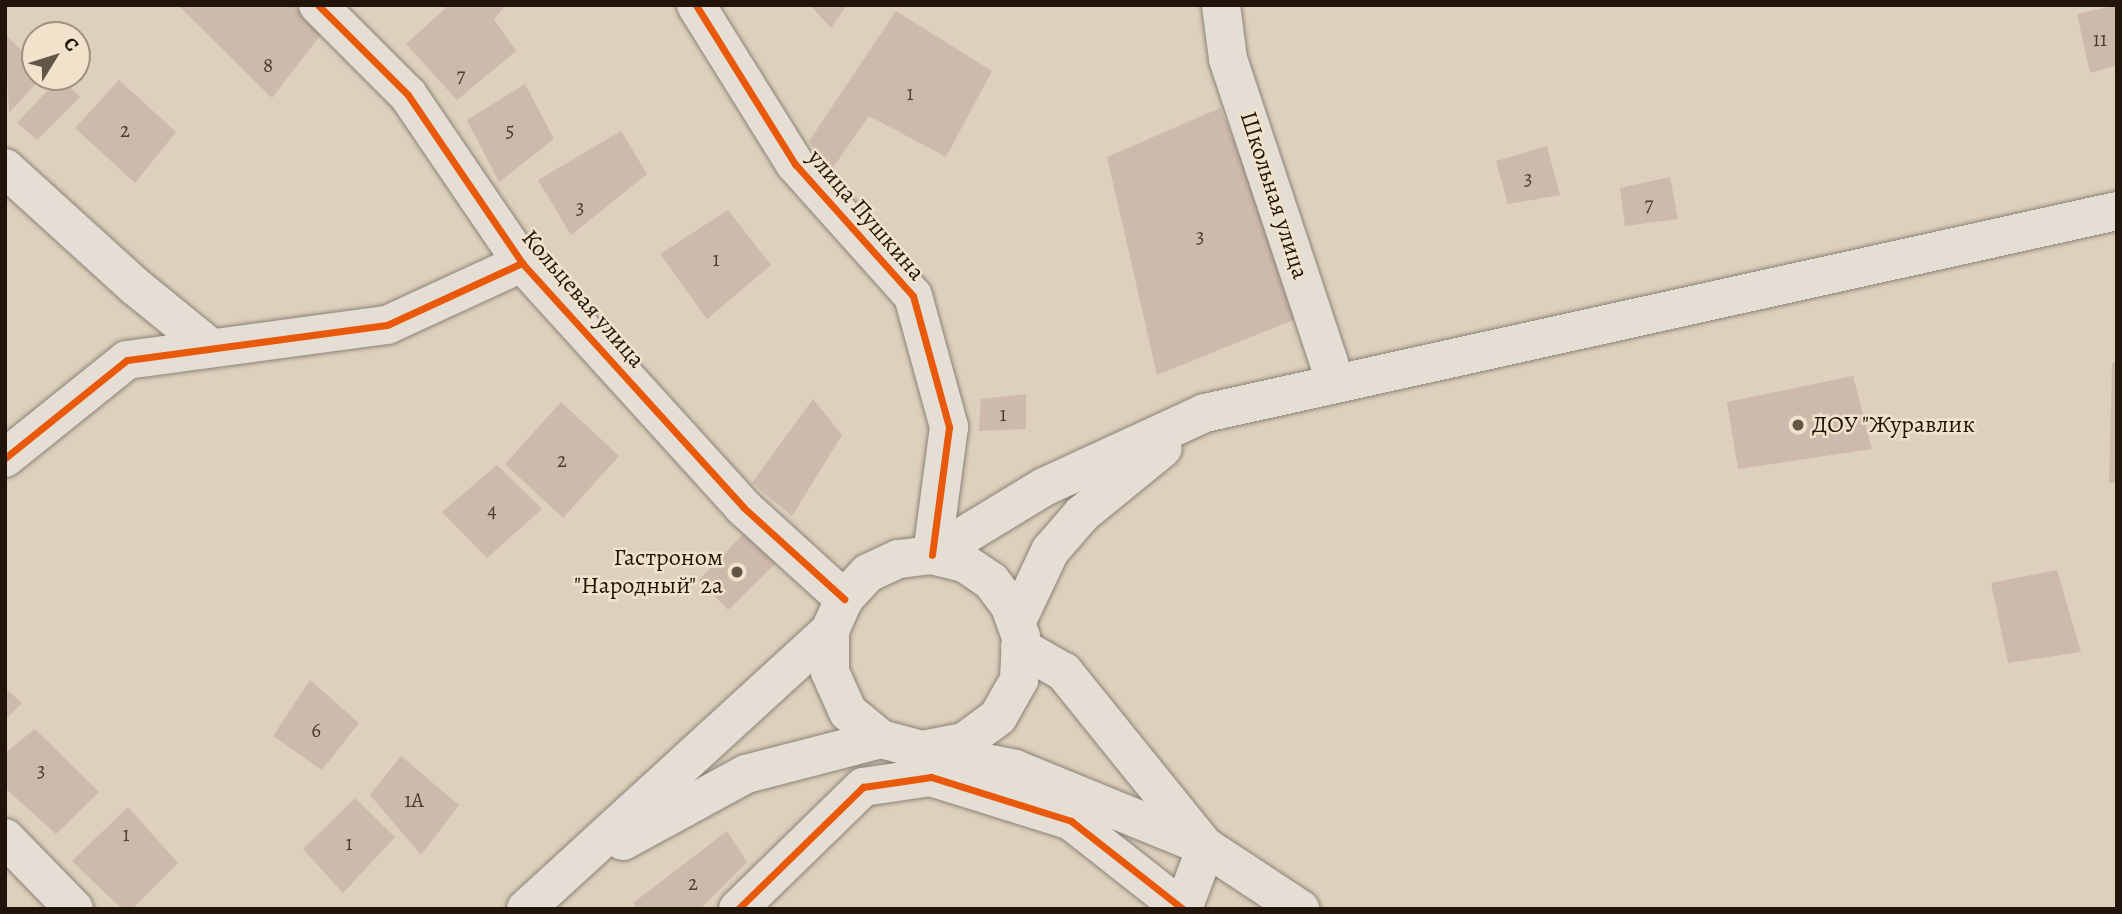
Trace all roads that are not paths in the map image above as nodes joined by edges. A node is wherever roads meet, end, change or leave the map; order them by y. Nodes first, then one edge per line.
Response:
1 (318, 5) edge
2 (696, 5) edge
3 (1222, 5) edge
4 (5, 168) edge
5 (2117, 211) edge
6 (522, 263) junction
7 (211, 348) junction
8 (1336, 383) junction
9 (1205, 413) junction
10 (5, 458) edge
11 (932, 555) junction
12 (837, 614) junction
13 (1018, 635) junction
14 (881, 739) junction
15 (922, 750) junction
16 (5, 838) edge
17 (1206, 848) junction
18 (575, 866) junction
19 (74, 909) edge
20 (526, 909) edge
21 (738, 909) edge
22 (1183, 909) edge
23 (1300, 909) edge

1 - 6 main road, Кольцевая улица
2 - 11 main road, улица Пушкина
3 - 8 main road, Школьная улица
4 - 7 main road
5 - 8 main road
6 - 7 main road
6 - 12 main road, Кольцевая улица
7 - 10 main road
8 - 9 main road
9 - 11 main road
9 - 13 main road
11 - 12 main road
11 - 13 main road
12 - 14 main road
12 - 18 main road
13 - 15 main road
13 - 17 main road
14 - 15 main road
14 - 18 main road
15 - 17 main road
16 - 19 main road
17 - 22 main road
17 - 23 main road
18 - 20 main road
21 - 22 main road

